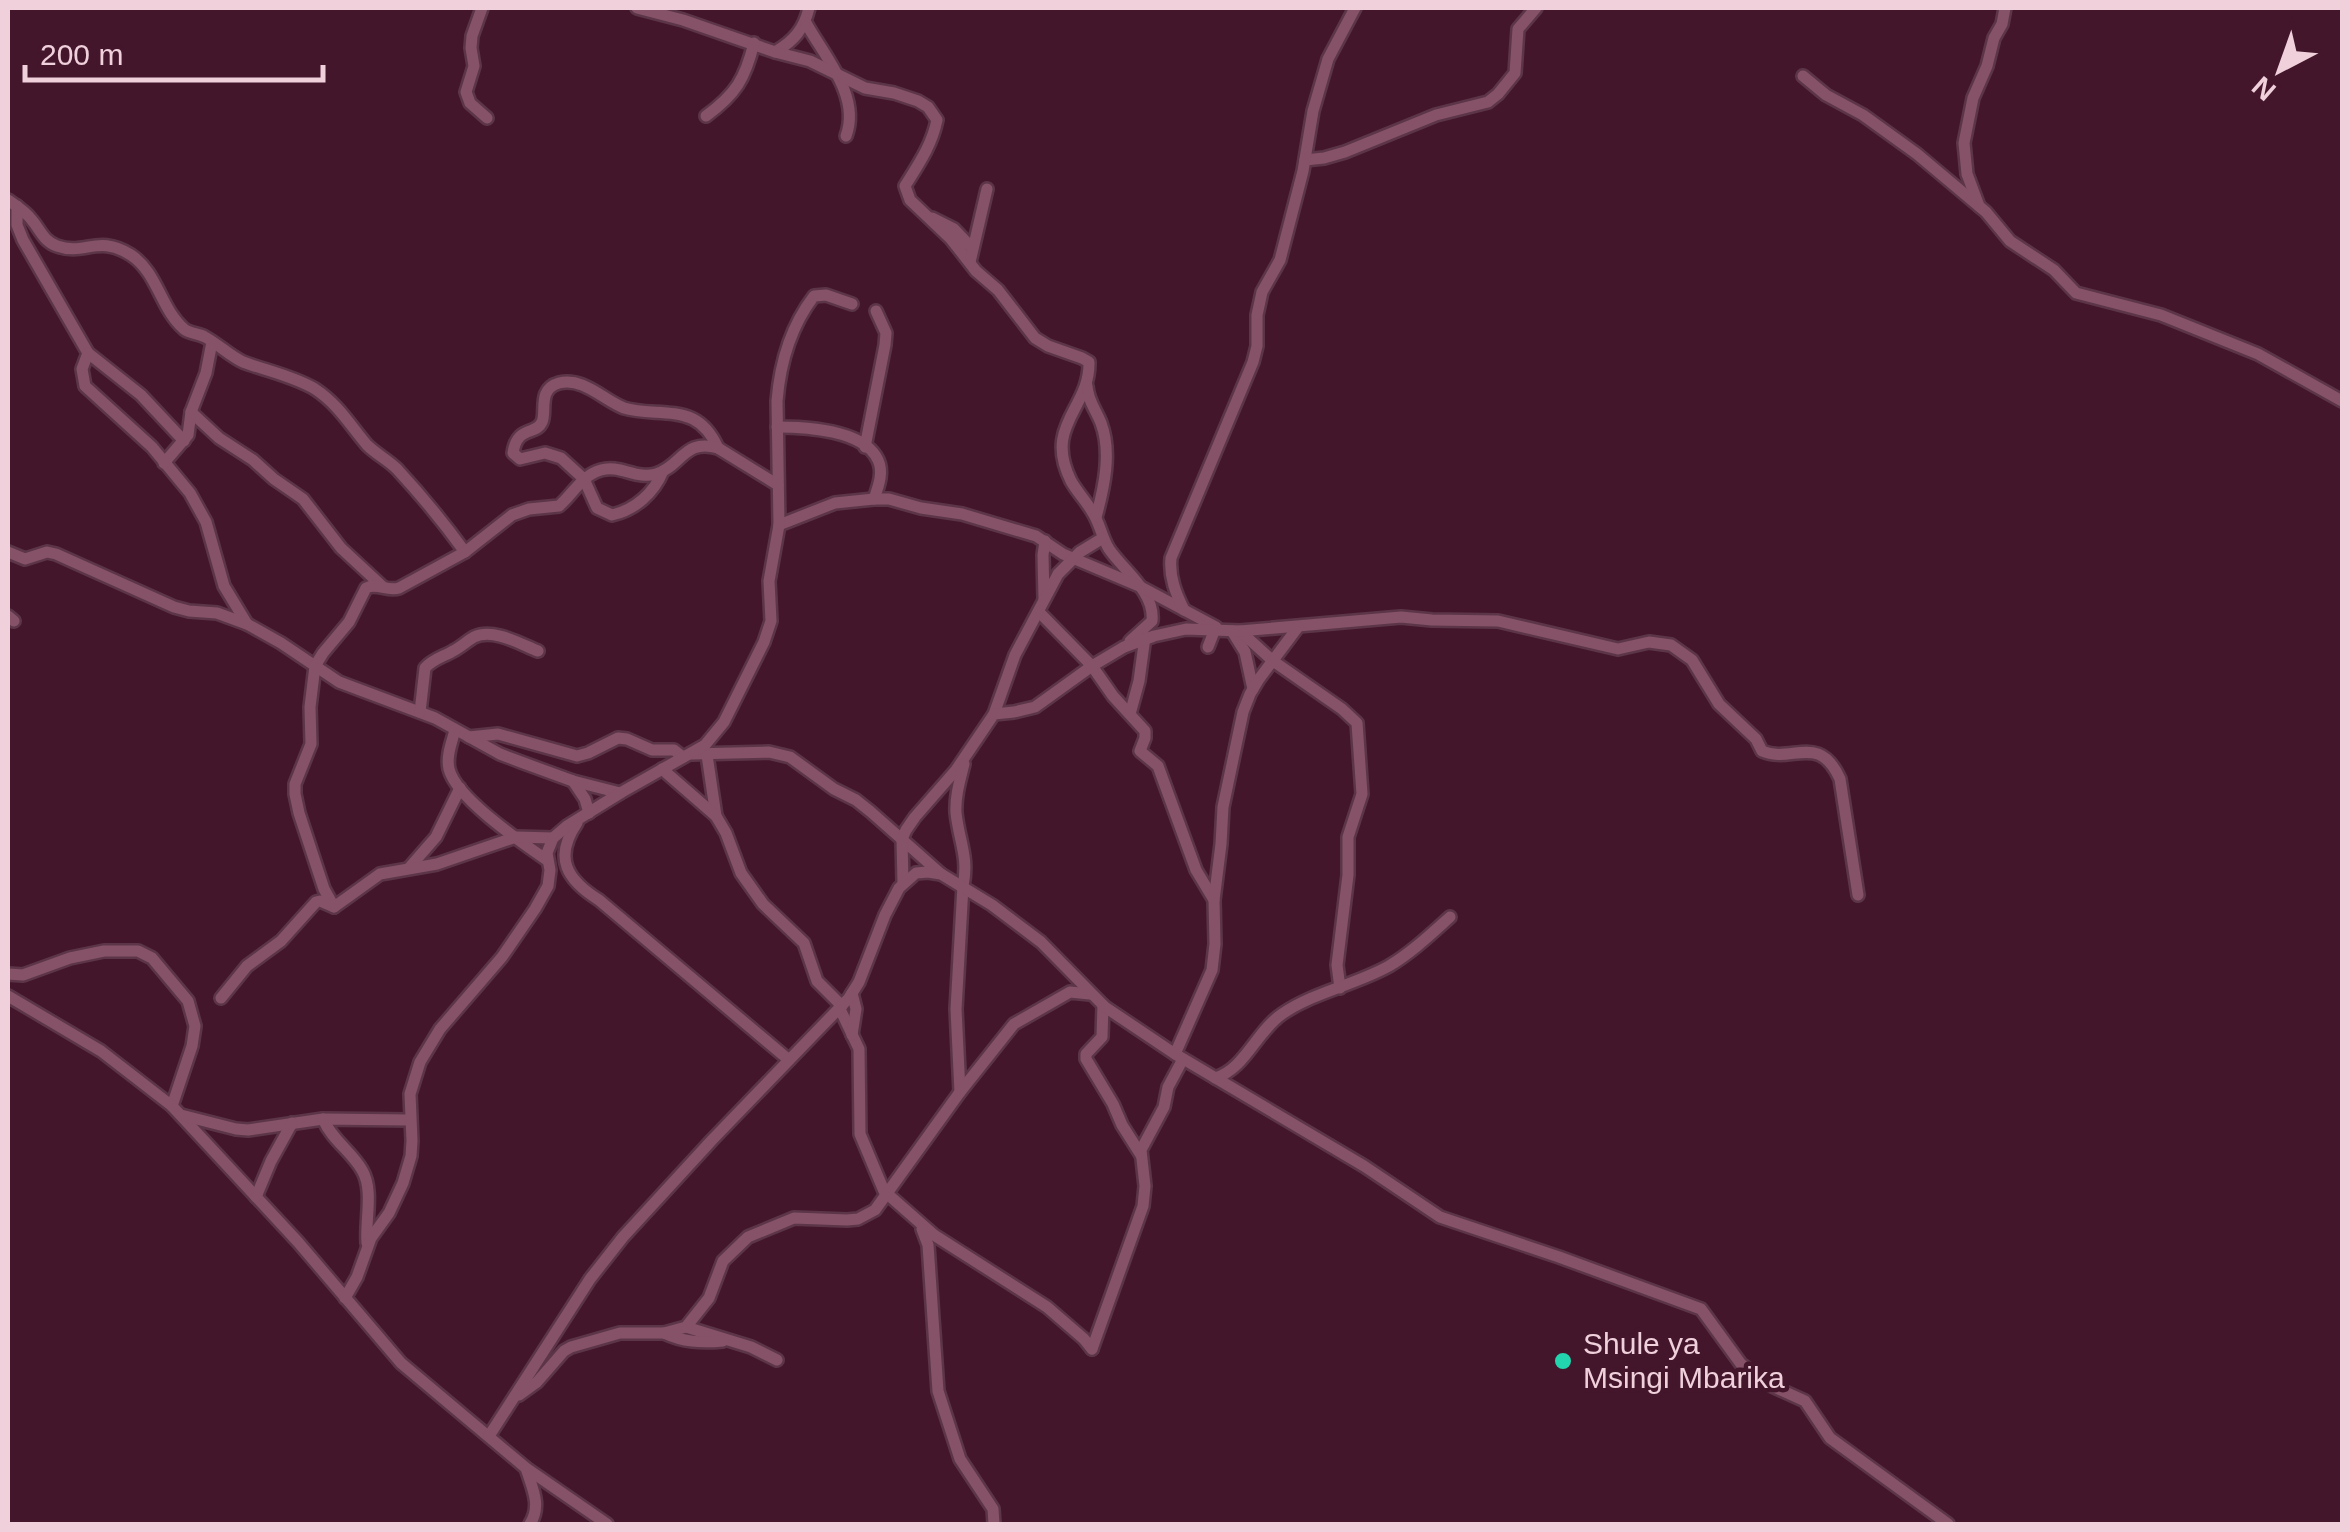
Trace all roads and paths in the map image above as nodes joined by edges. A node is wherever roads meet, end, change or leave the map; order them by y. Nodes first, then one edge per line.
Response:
1 (482, 8) edge
2 (637, 8) edge
3 (809, 8) edge
4 (1355, 8) edge
5 (1536, 8) edge
6 (2005, 8) edge
7 (806, 23) junction
8 (754, 44) junction
9 (776, 52) junction
10 (837, 75) junction
11 (1803, 76) dead end
12 (706, 116) dead end
13 (487, 118) dead end
14 (846, 136) dead end
15 (1305, 160) junction
16 (987, 189) dead end
17 (12, 203) edge
18 (1979, 206) junction
19 (928, 217) junction
20 (972, 248) junction
21 (970, 262) junction
22 (852, 304) dead end
23 (876, 311) dead end
24 (212, 342) junction
25 (88, 353) junction
26 (1087, 380) junction
27 (2342, 402) edge
28 (191, 412) junction
29 (778, 427) junction
30 (184, 441) junction
31 (865, 447) junction
32 (718, 448) junction
33 (164, 463) junction
34 (663, 470) junction
35 (584, 479) junction
36 (778, 485) junction
37 (874, 498) junction
38 (1096, 517) junction
39 (779, 525) junction
40 (1103, 538) junction
41 (1045, 541) junction
42 (8, 552) edge
43 (465, 552) junction
44 (1073, 558) junction
45 (362, 568) junction
46 (1140, 586) junction
47 (364, 590) junction
48 (387, 590) junction
49 (1172, 597) junction
50 (1043, 610) junction
51 (1152, 621) junction
52 (247, 624) junction
53 (1298, 627) junction
54 (1226, 630) junction
55 (1144, 639) junction
56 (1124, 647) junction
57 (1208, 647) dead end
58 (538, 651) dead end
59 (1273, 661) junction
60 (316, 666) junction
61 (1092, 666) junction
62 (1252, 690) junction
63 (420, 712) junction
64 (994, 714) junction
65 (1130, 714) junction
66 (455, 730) junction
67 (468, 737) junction
68 (707, 755) junction
69 (966, 755) junction
70 (688, 756) junction
71 (662, 769) junction
72 (572, 780) junction
73 (460, 788) junction
74 (620, 793) junction
75 (584, 816) junction
76 (716, 816) junction
77 (516, 837) junction
78 (553, 838) junction
79 (902, 839) junction
80 (546, 860) junction
81 (409, 868) junction
82 (940, 874) junction
83 (903, 883) junction
84 (964, 886) junction
85 (1858, 895) dead end
86 (1214, 900) junction
87 (334, 907) junction
88 (1450, 917) dead end
89 (8, 974) edge
90 (1340, 988) junction
91 (852, 993) junction
92 (1090, 994) junction
93 (8, 996) edge
94 (221, 998) dead end
95 (1103, 1006) junction
96 (841, 1008) junction
97 (852, 1035) junction
98 (1179, 1057) junction
99 (788, 1060) junction
100 (1214, 1078) junction
101 (960, 1092) junction
102 (176, 1110) junction
103 (323, 1119) junction
104 (409, 1120) junction
105 (292, 1123) junction
106 (1141, 1155) junction
107 (886, 1194) junction
108 (256, 1198) junction
109 (920, 1223) junction
110 (367, 1247) junction
111 (345, 1298) junction
112 (686, 1326) junction
113 (664, 1333) junction
114 (731, 1340) junction
115 (776, 1360) dead end
116 (512, 1399) junction
117 (489, 1436) junction
118 (526, 1468) junction
119 (530, 1524) edge
120 (607, 1524) edge
121 (994, 1524) edge
122 (1948, 1524) edge

1 - 13 street
2 - 8 street
3 - 7 street
4 - 15 street
5 - 15 street
6 - 18 street
7 - 9 street
7 - 10 street
8 - 9 street
8 - 12 street
9 - 10 street
10 - 14 street
10 - 19 street
11 - 18 street
15 - 49 street
16 - 20 street
17 - 24 street
17 - 25 street
18 - 27 street
19 - 20 street
19 - 21 street
20 - 21 street
21 - 26 street
22 - 29 street
23 - 31 street
24 - 28 street
24 - 43 street
25 - 30 street
25 - 33 street
26 - 38 street
26 - 38 street
28 - 30 street
28 - 45 street
29 - 31 street
29 - 36 street
30 - 33 street
31 - 37 street
32 - 34 street
32 - 35 street
32 - 36 street
33 - 52 street
34 - 35 street
34 - 35 street
35 - 43 street
36 - 39 street
37 - 39 street
37 - 41 street
38 - 40 street
39 - 70 street
40 - 44 street
40 - 46 street
41 - 44 street
41 - 50 street
42 - 52 street
43 - 48 street
44 - 46 street
44 - 50 street
45 - 47 street
45 - 48 street
46 - 49 street
46 - 51 street
47 - 48 street
47 - 60 street
49 - 51 street
49 - 54 street
50 - 61 street
50 - 64 street
51 - 55 street
51 - 56 street
52 - 60 street
53 - 54 street
53 - 59 street
53 - 85 street
54 - 55 street
54 - 57 street
54 - 59 street
54 - 62 street
55 - 56 street
55 - 65 street
56 - 61 street
58 - 63 street
59 - 62 street
59 - 90 street
60 - 63 street
60 - 87 street
61 - 64 street
61 - 65 street
62 - 86 street
63 - 66 street
64 - 69 street
65 - 86 street
66 - 67 street
66 - 73 street
67 - 70 street
67 - 72 street
68 - 70 street
68 - 76 street
68 - 79 street
69 - 79 street
69 - 84 street
70 - 71 street
71 - 74 street
71 - 76 street
72 - 74 street
72 - 75 street
73 - 77 street
73 - 81 street
74 - 75 street
75 - 78 street
75 - 99 street
76 - 96 street
77 - 78 street
77 - 80 street
77 - 81 street
78 - 80 street
79 - 82 street
79 - 83 street
80 - 104 street
81 - 87 street
82 - 83 street
82 - 84 street
83 - 91 street
84 - 92 street
84 - 101 street
86 - 98 street
87 - 94 street
88 - 90 street
89 - 102 street
90 - 100 street
91 - 96 street
91 - 97 street
92 - 95 street
92 - 101 street
93 - 102 street
95 - 98 street
95 - 106 street
96 - 97 street
96 - 99 street
97 - 107 street
98 - 100 street
98 - 106 street
99 - 116 street
100 - 122 street
101 - 107 street
102 - 105 street
102 - 108 street
103 - 104 street
103 - 105 street
103 - 110 street
104 - 110 street
105 - 108 street
106 - 109 street
107 - 109 street
107 - 112 street
108 - 111 street
109 - 121 street
110 - 111 street
111 - 117 street
112 - 113 street
112 - 114 street
113 - 114 street
113 - 116 street
114 - 115 street
116 - 117 street
117 - 118 street
118 - 119 street
118 - 120 street

